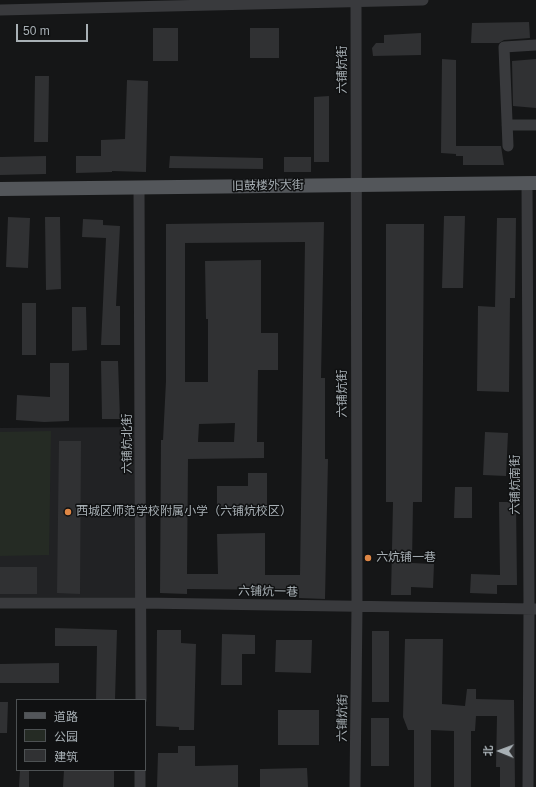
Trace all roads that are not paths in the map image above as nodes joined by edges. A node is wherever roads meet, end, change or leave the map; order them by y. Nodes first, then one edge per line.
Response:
1 (356, 0) edge
2 (423, 0) edge
3 (0, 10) edge
4 (536, 45) edge
5 (507, 125) junction
6 (536, 125) edge
7 (508, 146) dead end
8 (532, 183) edge
9 (356, 185) junction
10 (139, 187) junction
11 (0, 190) edge
12 (532, 469) edge
13 (0, 603) edge
14 (142, 603) junction
15 (357, 606) junction
16 (533, 609) edge
17 (141, 699) edge
18 (140, 771) edge
19 (140, 787) edge
20 (355, 787) edge
21 (528, 787) edge

1 - 2 street
1 - 3 street
1 - 9 street, 六铺炕街
4 - 5 street
5 - 6 street
5 - 7 street
8 - 9 main road, 旧鼓楼外大街
8 - 12 street, 六铺炕南街
9 - 10 main road, 旧鼓楼外大街
9 - 15 street, 六铺炕街
10 - 11 main road, 旧鼓楼外大街
10 - 14 street, 六铺炕北街
12 - 16 street, 六铺炕南街
13 - 14 street, 六铺炕一巷
14 - 15 street, 六铺炕一巷
14 - 17 street, 六铺炕北街
15 - 16 street, 六铺炕一巷
15 - 20 street, 六铺炕街
16 - 21 street, 六铺炕南街
18 - 19 street

